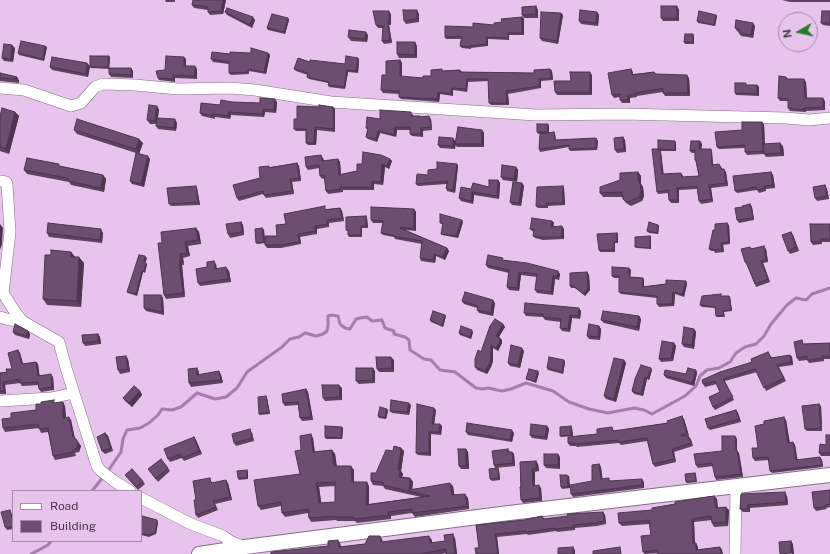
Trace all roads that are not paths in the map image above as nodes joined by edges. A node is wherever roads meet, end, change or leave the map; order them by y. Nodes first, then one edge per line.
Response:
1 (0, 88) edge
2 (830, 118) edge
3 (0, 181) edge
4 (0, 317) edge
5 (22, 321) junction
6 (74, 393) junction
7 (0, 401) edge
8 (830, 475) edge
9 (736, 487) junction
10 (128, 490) edge
11 (142, 499) edge
12 (245, 547) junction
13 (198, 554) edge
14 (735, 554) edge

1 - 2 street
3 - 5 street
4 - 5 street
5 - 6 street
6 - 7 street
6 - 10 street
8 - 9 main road
9 - 12 main road
9 - 14 street
11 - 12 street
12 - 13 main road

